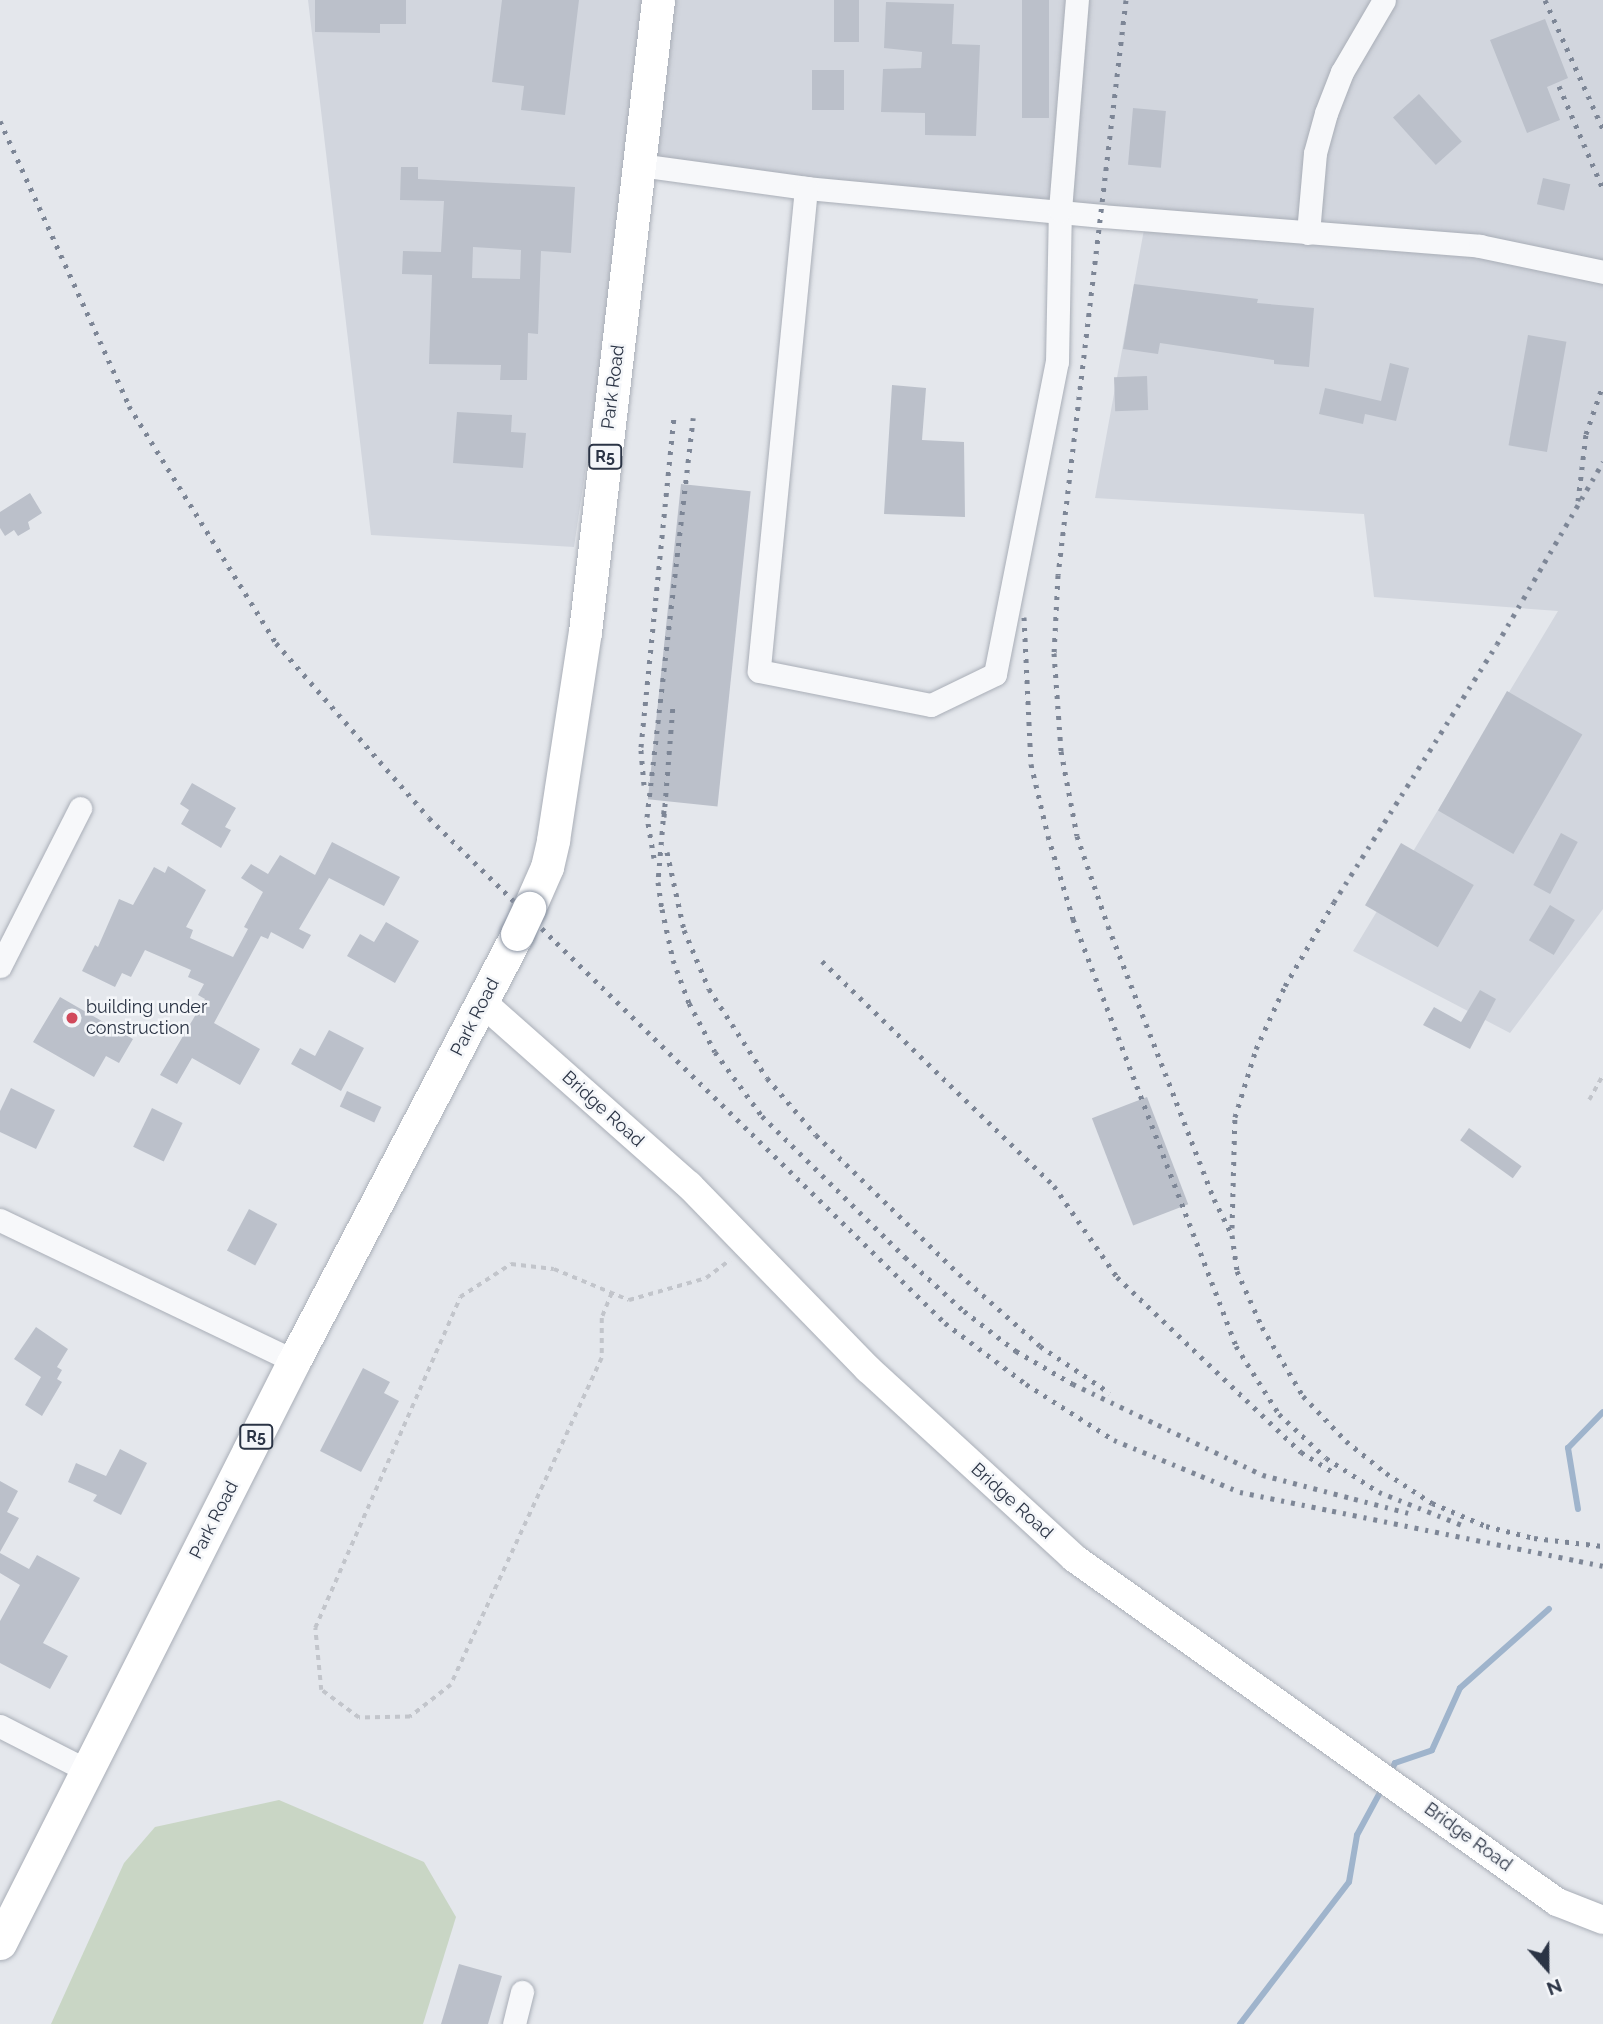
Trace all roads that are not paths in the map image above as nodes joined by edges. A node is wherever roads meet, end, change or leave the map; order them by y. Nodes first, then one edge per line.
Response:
1 (658, 0) edge
2 (1077, 0) edge
3 (1384, 0) edge
4 (639, 165) junction
5 (806, 188) junction
6 (1060, 210) junction
7 (1308, 233) junction
8 (1603, 272) edge
9 (80, 808) dead end
10 (0, 966) edge
11 (483, 1003) junction
12 (0, 1220) edge
13 (294, 1361) junction
14 (0, 1726) edge
15 (88, 1771) junction
16 (1603, 1920) edge
17 (0, 1943) edge
18 (522, 1992) dead end
19 (514, 2024) edge

1 - 4 highway, Park Road / R5
2 - 6 street
3 - 7 street
4 - 5 street
4 - 11 highway, Park Road / R5
5 - 6 street
5 - 6 street
6 - 7 street
7 - 8 street
9 - 10 street
11 - 13 highway, Park Road / R5
11 - 16 main road, Bridge Road
12 - 13 street
13 - 15 highway, Park Road / R5
14 - 15 street
15 - 17 highway, Park Road / R5
18 - 19 street

